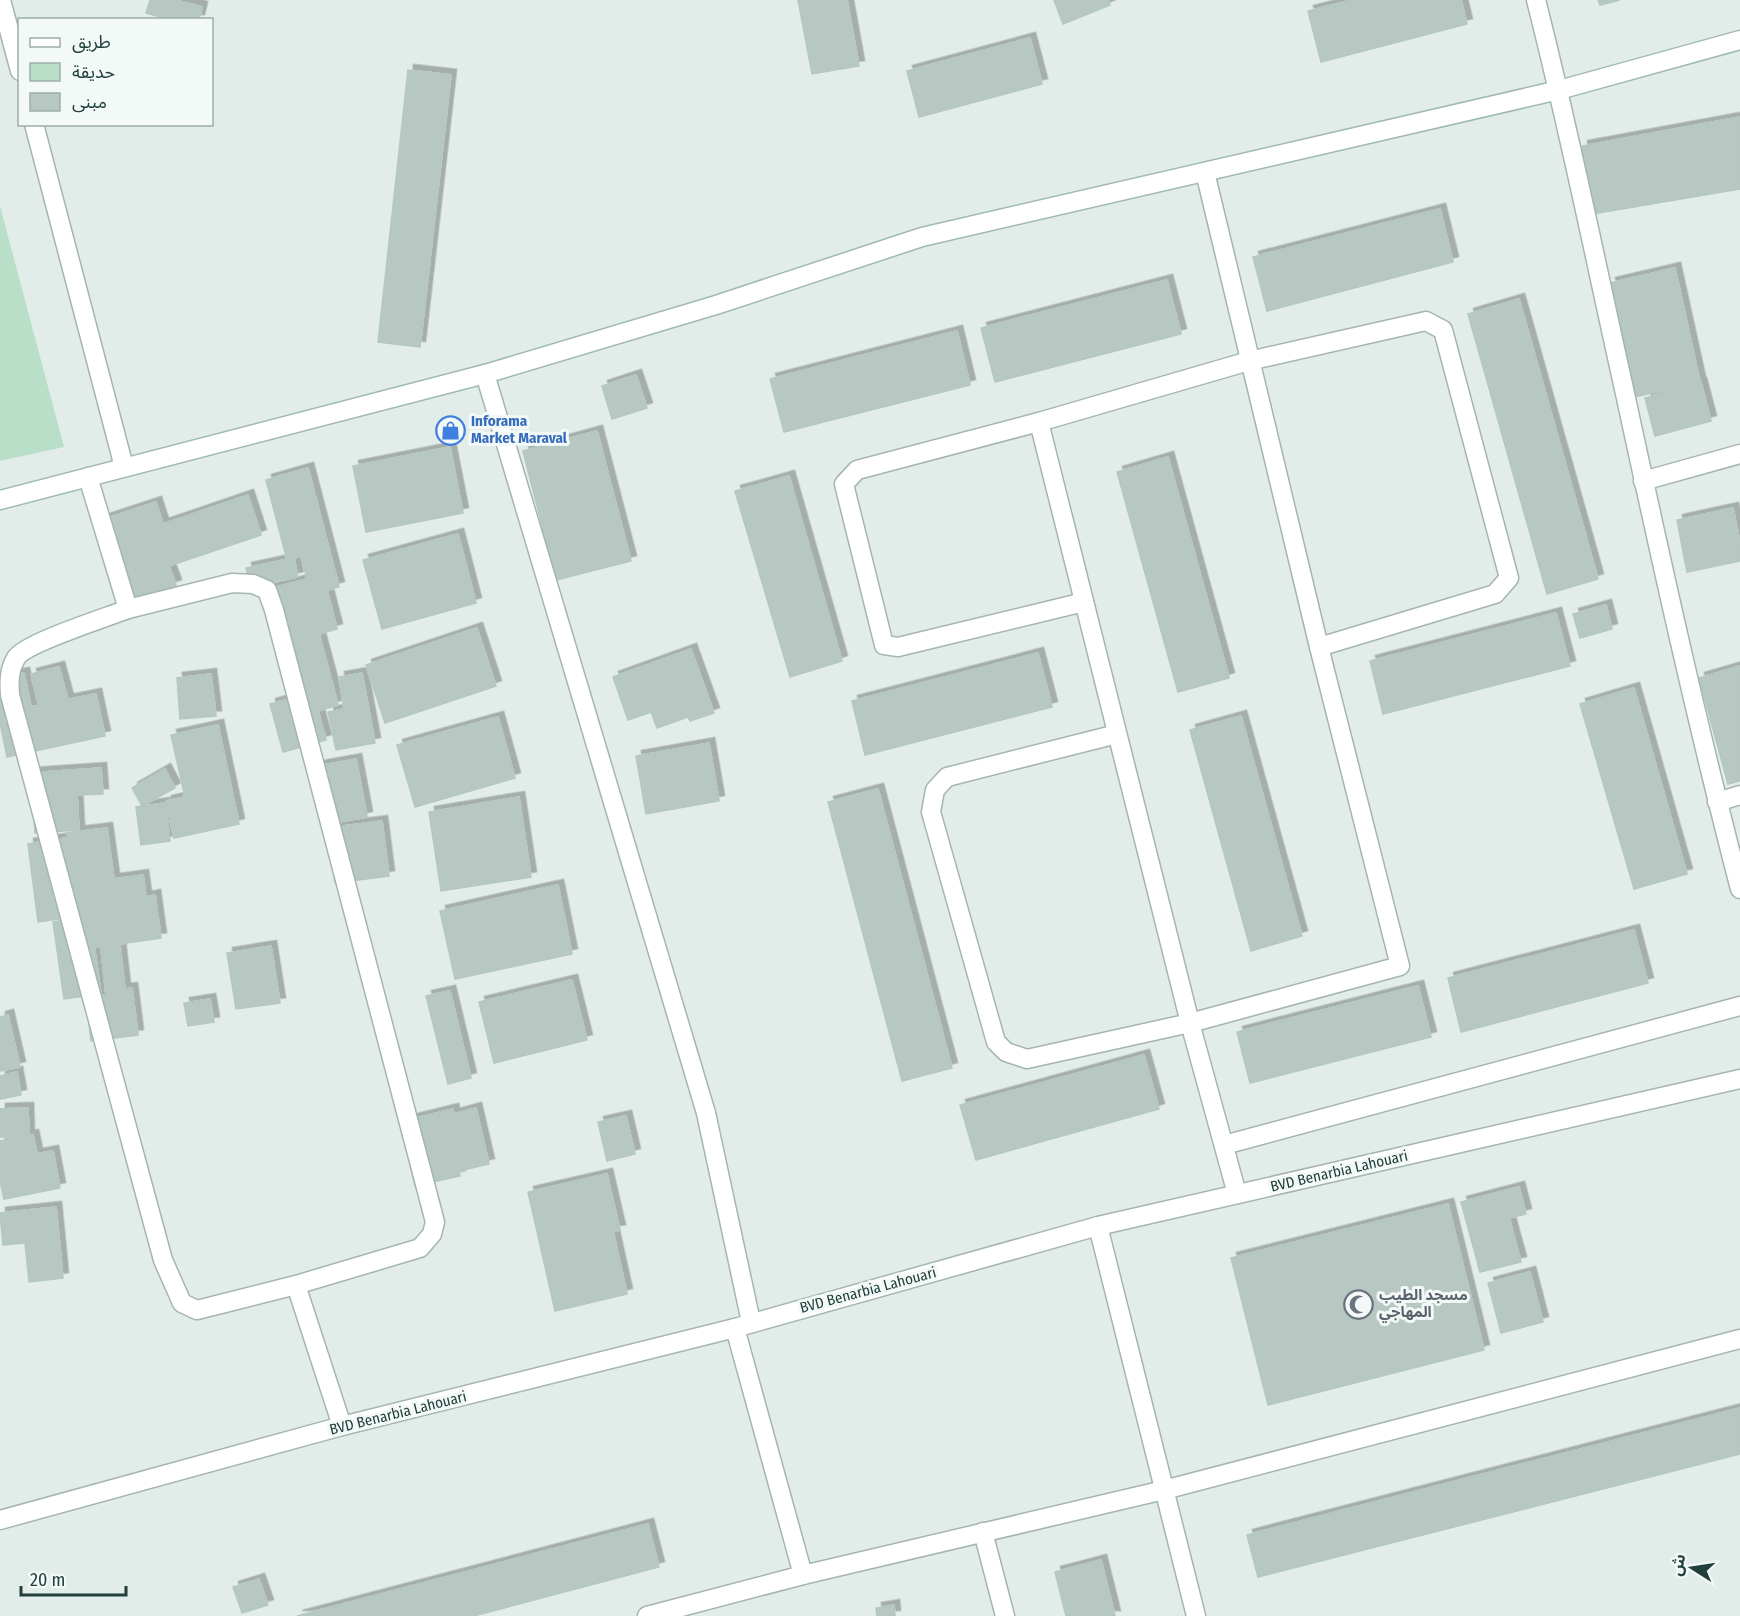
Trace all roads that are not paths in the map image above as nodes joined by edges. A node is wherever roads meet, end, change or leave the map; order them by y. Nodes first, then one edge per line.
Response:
1 (1, 0) edge
2 (1536, 0) edge
3 (1740, 40) edge
4 (18, 64) edge
5 (1559, 90) junction
6 (35, 126) edge
7 (1205, 172) junction
8 (1249, 361) junction
9 (485, 374) junction
10 (1040, 422) junction
11 (1740, 454) edge
12 (124, 467) junction
13 (88, 477) junction
14 (1643, 481) junction
15 (0, 500) edge
16 (1083, 602) junction
17 (128, 609) junction
18 (1319, 647) junction
19 (1117, 734) junction
20 (1740, 795) edge
21 (1717, 802) junction
22 (1740, 890) edge
23 (1740, 1006) edge
24 (1190, 1023) junction
25 (1740, 1079) edge
26 (1224, 1145) junction
27 (1238, 1194) junction
28 (1098, 1226) junction
29 (296, 1285) junction
30 (743, 1325) junction
31 (1740, 1339) edge
32 (342, 1426) junction
33 (1164, 1490) junction
34 (0, 1520) edge
35 (983, 1532) junction
36 (803, 1575) junction
37 (647, 1616) edge
38 (1005, 1616) edge
39 (1196, 1616) edge

1 - 4 street
2 - 5 street
3 - 5 street
5 - 7 street
5 - 14 street
6 - 12 street
7 - 8 street
7 - 9 street
8 - 10 street
8 - 18 street
8 - 18 street
9 - 12 street
9 - 30 street
10 - 16 street
10 - 16 street
11 - 14 street
12 - 13 street
13 - 15 street
13 - 17 street
14 - 21 street
16 - 19 street
17 - 29 street
17 - 29 street
18 - 24 street
19 - 24 street
19 - 24 street
20 - 21 street
21 - 22 street
23 - 26 street
24 - 26 street
25 - 27 street, BVD Benarbia Lahouari
26 - 27 street
27 - 28 street, BVD Benarbia Lahouari
28 - 30 street, BVD Benarbia Lahouari
28 - 33 street
29 - 32 street
30 - 32 street, BVD Benarbia Lahouari
30 - 36 street
31 - 33 street
32 - 34 street, BVD Benarbia Lahouari
33 - 35 street
33 - 39 street
35 - 36 street
35 - 38 street
36 - 37 street

